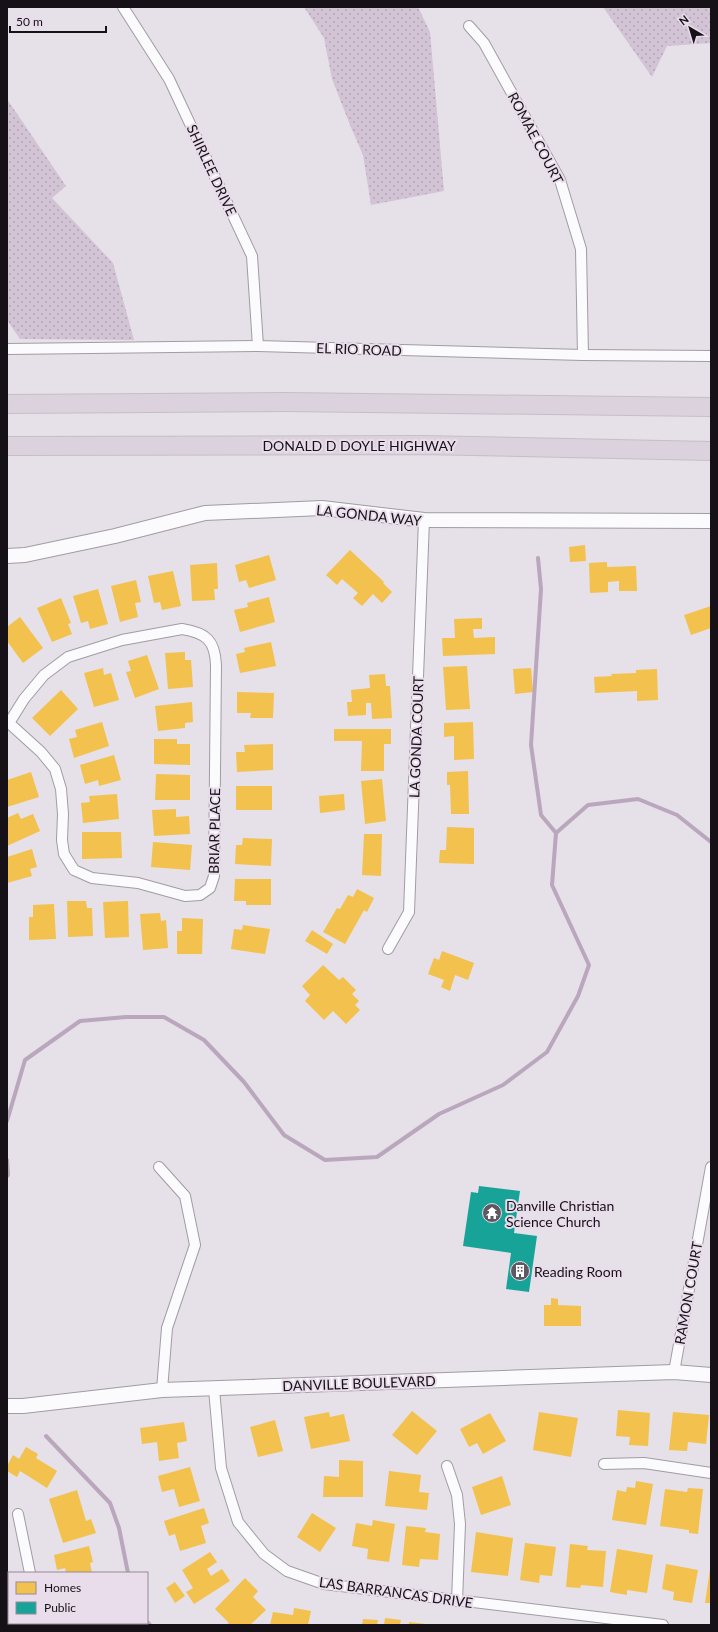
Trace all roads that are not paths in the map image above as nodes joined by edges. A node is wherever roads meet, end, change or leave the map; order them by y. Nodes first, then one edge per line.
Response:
1 (123, 7) edge
2 (469, 26) dead end
3 (258, 346) junction
4 (7, 349) edge
5 (583, 356) junction
6 (711, 356) edge
7 (7, 404) edge
8 (711, 407) edge
9 (7, 446) edge
10 (711, 451) edge
11 (424, 520) junction
12 (711, 520) edge
13 (7, 556) edge
14 (8, 723) edge
15 (388, 949) dead end
16 (159, 1167) dead end
17 (711, 1167) edge
18 (674, 1372) junction
19 (711, 1375) edge
20 (214, 1389) junction
21 (162, 1390) junction
22 (7, 1406) edge
23 (604, 1464) dead end
24 (447, 1466) dead end
25 (711, 1473) edge
26 (18, 1514) dead end
27 (30, 1572) edge
28 (457, 1601) junction
29 (663, 1625) edge

1 - 3 street, SHIRLEE DRIVE
2 - 5 street, ROMAE COURT
3 - 4 street, EL RIO ROAD
3 - 5 street, EL RIO ROAD
5 - 6 street, EL RIO ROAD
7 - 8 highway
9 - 10 highway, DONALD D DOYLE HIGHWAY
11 - 12 street, LA GONDA WAY
11 - 13 street, LA GONDA WAY
11 - 15 street, LA GONDA COURT
14 - 14 street, BRIAR PLACE
16 - 21 street
17 - 18 street, RAMON COURT
18 - 19 street, DANVILLE BOULEVARD
18 - 20 street, DANVILLE BOULEVARD
20 - 21 street, DANVILLE BOULEVARD
20 - 28 street, LAS BARRANCAS DRIVE
21 - 22 street, DANVILLE BOULEVARD
23 - 25 street
24 - 28 street
26 - 27 street
28 - 29 street, LAS BARRANCAS DRIVE

